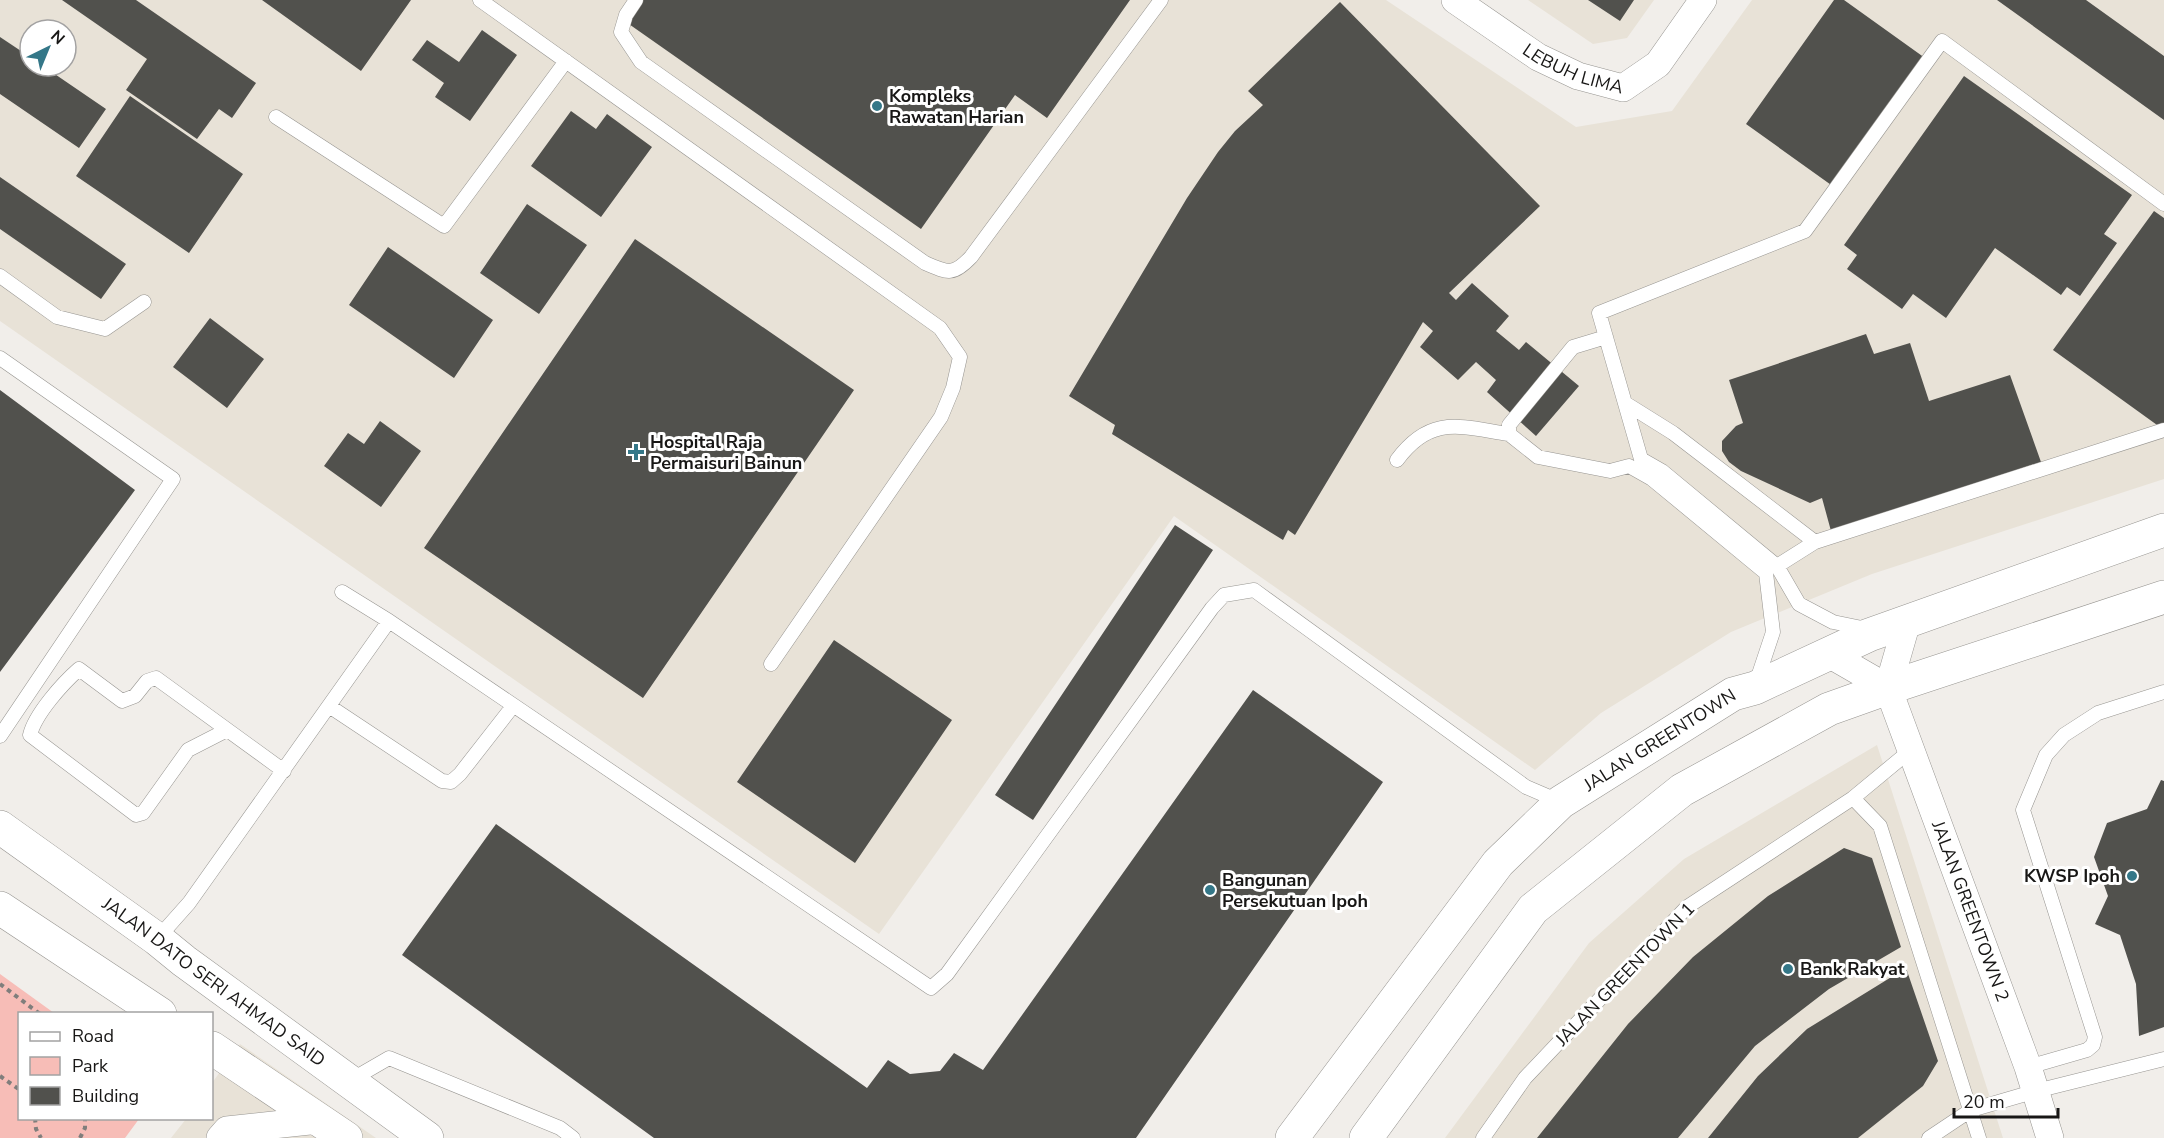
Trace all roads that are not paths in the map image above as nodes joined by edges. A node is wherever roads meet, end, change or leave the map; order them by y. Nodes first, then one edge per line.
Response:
1 (480, 0) edge
2 (636, 0) edge
3 (1161, 0) edge
4 (1455, 0) edge
5 (1703, 0) edge
6 (566, 61) junction
7 (276, 117) dead end
8 (2164, 204) edge
9 (0, 276) edge
10 (144, 302) dead end
11 (1606, 337) junction
12 (0, 358) edge
13 (1625, 403) junction
14 (1650, 418) junction
15 (2164, 430) edge
16 (1509, 434) junction
17 (1637, 446) junction
18 (1398, 460) dead end
19 (1629, 466) junction
20 (2164, 530) edge
21 (1815, 542) junction
22 (1777, 566) junction
23 (342, 592) dead end
24 (2164, 597) edge
25 (389, 621) junction
26 (1893, 627) junction
27 (1828, 654) junction
28 (771, 664) dead end
29 (1755, 687) junction
30 (1888, 688) junction
31 (2164, 692) edge
32 (330, 706) junction
33 (513, 706) junction
34 (227, 730) junction
35 (0, 736) edge
36 (1911, 750) junction
37 (284, 771) junction
38 (1853, 798) junction
39 (1561, 802) junction
40 (0, 827) edge
41 (0, 854) edge
42 (0, 908) edge
43 (160, 941) junction
44 (156, 1012) edge
45 (213, 1049) edge
46 (2164, 1059) edge
47 (2032, 1079) junction
48 (349, 1081) junction
49 (1971, 1110) junction
50 (320, 1120) junction
51 (220, 1138) edge
52 (346, 1138) edge
53 (427, 1138) edge
54 (573, 1138) edge
55 (1292, 1138) edge
56 (1366, 1138) edge
57 (1483, 1138) edge
58 (1929, 1138) edge
59 (1979, 1138) edge
60 (2050, 1138) edge

1 - 6 lane
2 - 3 lane
4 - 5 street, LEBUH LIMA
6 - 7 lane
6 - 28 lane
8 - 11 lane
9 - 10 lane
11 - 13 lane
11 - 16 lane
12 - 35 lane
13 - 14 lane
13 - 17 lane
14 - 17 lane
14 - 21 lane
15 - 21 lane
16 - 18 lane
16 - 19 lane
17 - 19 lane
17 - 22 lane
19 - 29 lane
20 - 26 main road, JALAN GREENTOWN
21 - 22 lane
22 - 26 lane
23 - 25 lane
24 - 30 main road
25 - 32 lane
25 - 33 lane
26 - 27 main road, JALAN GREENTOWN
26 - 30 street
27 - 29 main road, JALAN GREENTOWN
27 - 30 street
29 - 39 main road, JALAN GREENTOWN
30 - 36 street, JALAN GREENTOWN 2
30 - 56 main road
31 - 47 lane
32 - 33 lane
32 - 37 lane
33 - 39 lane
34 - 34 lane
34 - 37 lane
36 - 38 lane, JALAN GREENTOWN 1
36 - 47 street, JALAN GREENTOWN 2
37 - 43 lane
38 - 49 lane
38 - 57 lane, JALAN GREENTOWN 1
39 - 55 main road, JALAN GREENTOWN
40 - 43 main road, JALAN DATO SERI AHMAD SAID
41 - 43 main road
42 - 44 main road
43 - 48 main road, JALAN DATO SERI AHMAD SAID
45 - 50 main road
46 - 47 lane
47 - 49 lane
47 - 60 street, JALAN GREENTOWN 2
48 - 53 main road, JALAN DATO SERI AHMAD SAID
48 - 54 lane
49 - 58 lane
49 - 59 lane
50 - 51 street
50 - 52 main road

